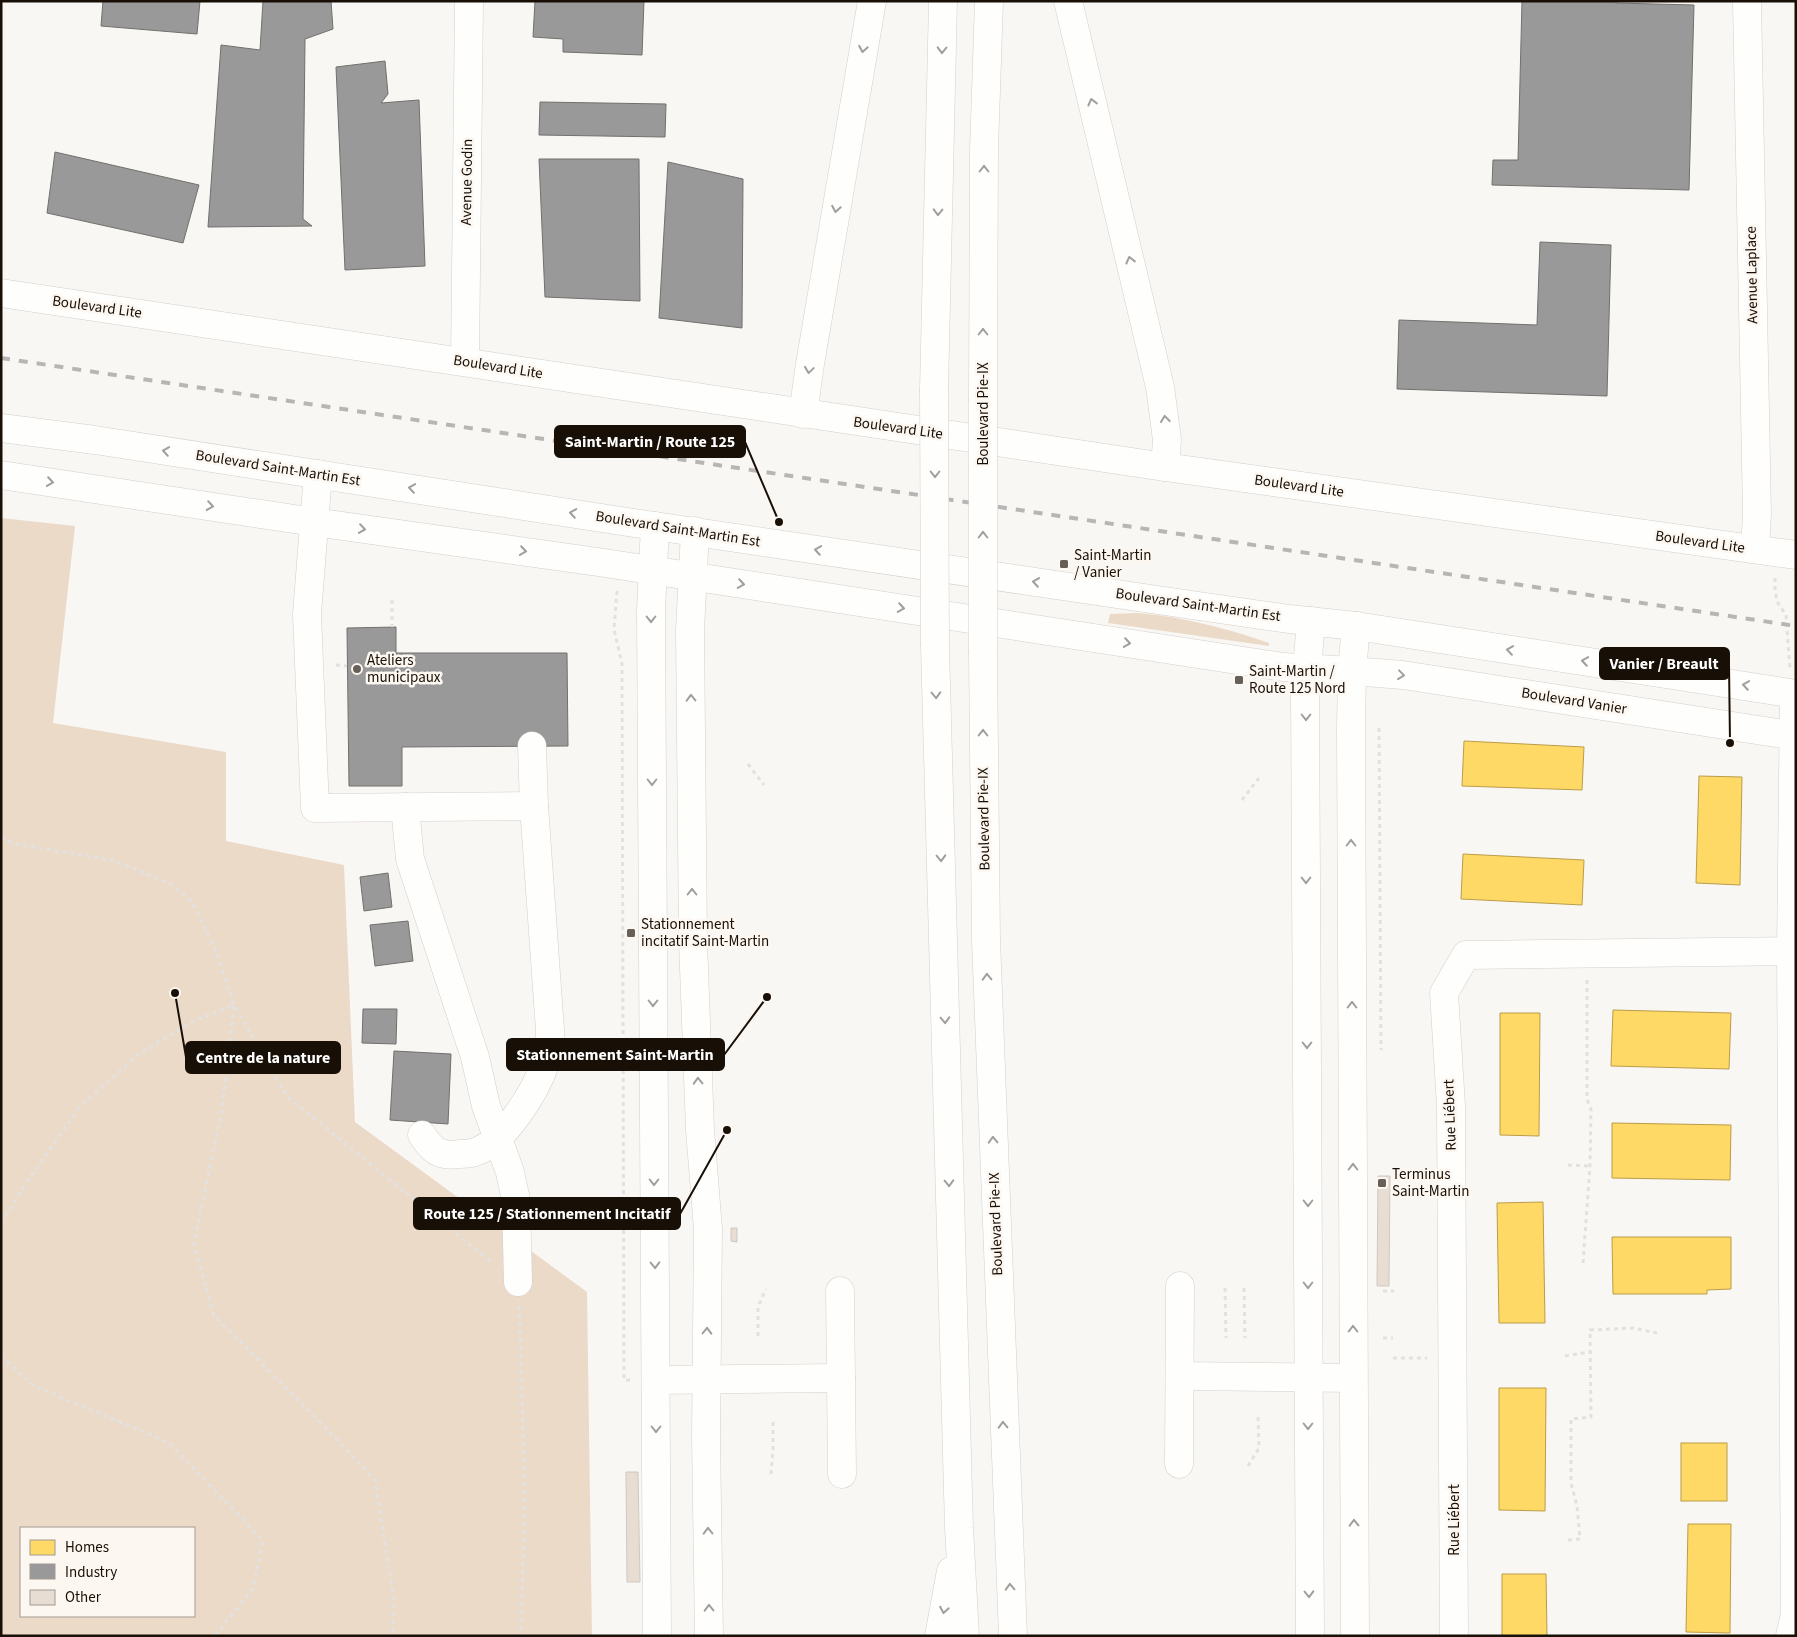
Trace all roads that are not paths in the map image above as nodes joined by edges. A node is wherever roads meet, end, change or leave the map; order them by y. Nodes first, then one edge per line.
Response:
1 (469, 1) edge
2 (872, 1) edge
3 (943, 1) edge
4 (989, 1) edge
5 (1068, 1) edge
6 (1747, 1) edge
7 (1, 293) edge
8 (465, 362) junction
9 (803, 414) junction
10 (1, 428) edge
11 (1165, 467) junction
12 (318, 474) junction
13 (1, 475) edge
14 (314, 522) junction
15 (655, 526) junction
16 (695, 531) junction
17 (1755, 549) junction
18 (1796, 555) edge
19 (652, 571) junction
20 (693, 576) junction
21 (1311, 621) junction
22 (1356, 626) junction
23 (1306, 669) junction
24 (1352, 671) junction
25 (1793, 686) edge
26 (1794, 735) edge
27 (532, 746) dead end
28 (534, 806) junction
29 (405, 807) junction
30 (1791, 951) junction
31 (422, 1134) dead end
32 (497, 1139) junction
33 (518, 1282) road end
34 (1180, 1286) dead end
35 (840, 1291) dead end
36 (1180, 1376) junction
37 (1308, 1377) junction
38 (840, 1378) junction
39 (1353, 1378) junction
40 (706, 1379) junction
41 (644, 1380) junction
42 (1179, 1464) dead end
43 (842, 1474) dead end
44 (959, 1528) junction
45 (657, 1636) edge
46 (709, 1636) edge
47 (939, 1636) edge
48 (965, 1636) edge
49 (1012, 1636) edge
50 (1310, 1636) edge
51 (1355, 1636) edge
52 (1454, 1636) edge
53 (1790, 1636) edge

1 - 8 main road, Avenue Godin
2 -> 9 main road
3 -> 44 main road, bridge
49 -> 4 main road, Boulevard Pie-IX, bridge
11 -> 5 main road
6 - 17 main road, Avenue Laplace
7 - 8 main road, Boulevard Lite
8 - 9 main road, Boulevard Lite
9 - 11 main road, Boulevard Lite
12 -> 10 main road, Boulevard Saint-Martin Est
11 - 17 main road, Boulevard Lite
12 - 14 main road
15 -> 12 main road, Boulevard Saint-Martin Est
13 -> 14 main road
14 -> 19 main road
14 - 29 main road
15 - 16 main road, Boulevard Saint-Martin Est
15 - 19 main road
16 - 20 main road
21 -> 16 main road, Boulevard Saint-Martin Est
17 - 18 main road, Boulevard Lite
19 - 20 main road
19 -> 41 main road
20 -> 23 main road
40 -> 20 main road
21 - 22 main road, Boulevard Saint-Martin Est
21 - 23 main road
22 - 24 main road
25 -> 22 main road
23 - 24 main road
23 -> 37 main road
24 -> 26 main road, Boulevard Vanier
39 -> 24 main road
25 - 26 main road
26 - 30 main road
27 - 28 main road
28 - 29 main road
28 - 32 main road
29 - 32 main road
30 - 52 main road, Rue Liébert
30 - 53 main road
31 - 32 main road
32 - 33 main road
34 - 36 main road
35 - 38 main road
36 - 37 main road
36 - 42 main road
37 - 39 main road
37 -> 50 main road
38 - 40 main road
38 - 43 main road
51 -> 39 main road
40 - 41 main road
46 -> 40 main road
41 -> 45 main road
44 -> 47 main road
44 - 48 main road

